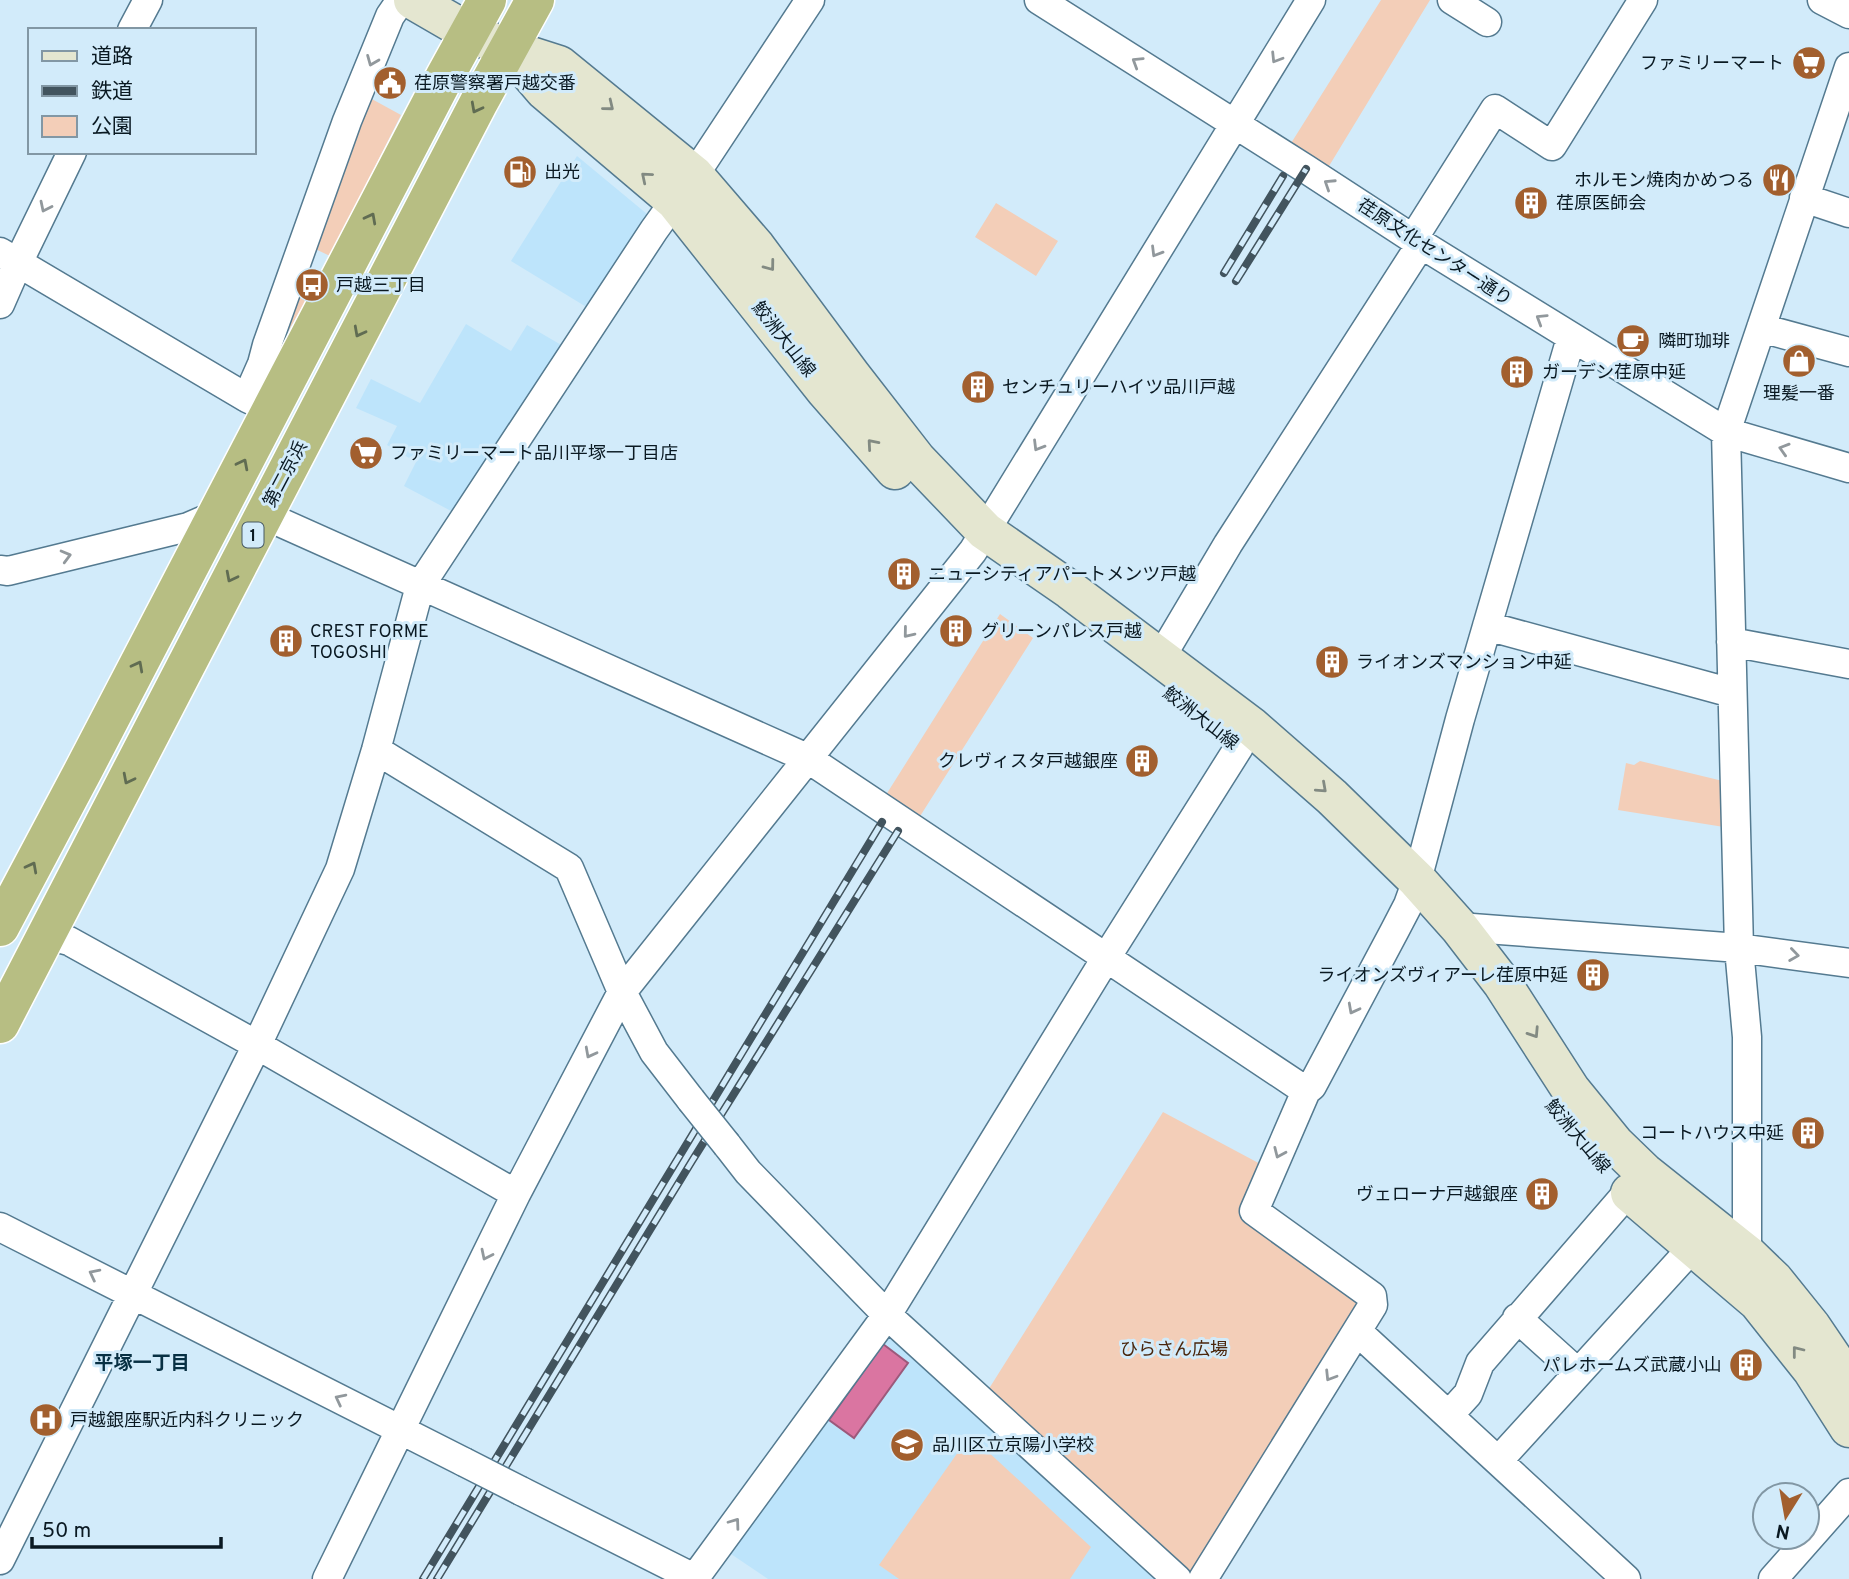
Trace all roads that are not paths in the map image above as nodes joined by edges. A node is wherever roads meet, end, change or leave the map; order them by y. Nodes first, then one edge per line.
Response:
1 (148, 0) edge
2 (401, 0) edge
3 (413, 0) edge
4 (535, 0) edge
5 (810, 0) edge
6 (1039, 0) edge
7 (1311, 0) edge
8 (1452, 0) edge
9 (1643, 0) edge
10 (1822, 0) edge
11 (1849, 15) edge
12 (479, 16) edge
13 (1488, 22) dead end
14 (133, 28) edge
15 (509, 49) junction
16 (1849, 66) edge
17 (1235, 124) junction
18 (71, 154) edge
19 (684, 188) junction
20 (1804, 198) junction
21 (1849, 213) edge
22 (1417, 242) junction
23 (301, 251) junction
24 (9, 258) edge
25 (343, 273) junction
26 (0, 304) edge
27 (1761, 328) junction
28 (1571, 338) junction
29 (1849, 352) edge
30 (259, 404) junction
31 (1726, 432) junction
32 (1849, 468) edge
33 (216, 515) junction
34 (264, 515) junction
35 (979, 541) junction
36 (0, 570) edge
37 (420, 586) junction
38 (1487, 626) junction
39 (1731, 642) junction
40 (1161, 657) junction
41 (1849, 664) edge
42 (1732, 694) junction
43 (1239, 747) junction
44 (376, 750) junction
45 (807, 758) junction
46 (1413, 893) junction
47 (1460, 926) junction
48 (0, 927) edge
49 (46, 934) junction
50 (1739, 948) junction
51 (1106, 958) junction
52 (1849, 963) edge
53 (622, 992) junction
54 (0, 1024) edge
55 (257, 1045) junction
56 (1307, 1091) junction
57 (1629, 1191) junction
58 (516, 1194) junction
59 (0, 1227) edge
60 (1693, 1247) junction
61 (1744, 1270) junction
62 (133, 1295) junction
63 (887, 1315) junction
64 (1517, 1318) junction
65 (1358, 1332) junction
66 (1578, 1373) junction
67 (1849, 1382) edge
68 (1449, 1415) junction
69 (1849, 1427) edge
70 (401, 1430) junction
71 (1498, 1461) junction
72 (1849, 1493) edge
73 (0, 1560) edge
74 (327, 1579) edge
75 (695, 1579) edge
76 (1177, 1579) edge
77 (1203, 1579) edge
78 (1626, 1579) edge
79 (1773, 1579) edge

1 - 14 street
2 -> 23 street
3 - 12 main road, 鮫洲大山線
4 - 15 highway, 第二京浜 / 1
5 - 19 street
17 -> 6 street, 荏原文化センター通り
7 -> 17 street
8 - 13 street
9 - 22 street
10 - 11 street
12 - 15 main road, 鮫洲大山線
25 -> 12 highway
15 - 19 main road, 鮫洲大山線
15 -> 34 highway, 第二京浜 / 1
16 - 20 street
22 -> 17 street, 荏原文化センター通り
17 -> 35 street
18 -> 24 street
19 - 35 main road, 鮫洲大山線
19 - 37 street
20 - 21 street
20 - 27 street
28 -> 22 street, 荏原文化センター通り
22 - 40 street
23 - 25 street
23 - 30 street
24 - 26 street
24 - 30 street
25 - 30 highway
27 - 29 street
27 - 31 street
28 - 31 street, 荏原文化センター通り
28 - 38 street
33 -> 30 highway
32 -> 31 street, 荏原文化センター通り
31 - 39 street
36 -> 33 street
48 -> 33 highway
34 - 37 street
34 -> 49 highway, 第二京浜 / 1
35 - 40 main road, 鮫洲大山線
35 - 43 main road, 鮫洲大山線
35 -> 45 street
37 - 44 street
37 - 45 street
38 - 42 street
38 - 46 street
39 - 41 street
39 - 42 street
40 -> 46 main road, 鮫洲大山線
42 - 50 street
43 - 46 main road, 鮫洲大山線
43 - 51 street
44 - 53 street
44 - 55 street
45 - 51 street
45 - 53 street
46 - 47 main road, 鮫洲大山線
46 -> 56 street
46 - 57 main road, 鮫洲大山線
47 - 50 street
47 -> 61 main road, 鮫洲大山線
49 - 54 highway, 第二京浜 / 1
49 - 55 street
50 -> 52 street
50 - 61 street
51 - 56 street
51 - 63 street
53 -> 58 street
53 - 63 street, bridge
55 - 58 street
55 - 62 street
56 -> 65 street
57 - 60 main road, 鮫洲大山線
57 - 64 street
58 -> 70 street
62 -> 59 street
60 - 61 main road, 鮫洲大山線
60 - 66 street
61 - 67 main road, 鮫洲大山線
69 -> 61 main road, 鮫洲大山線
70 -> 62 street
62 - 73 street
75 -> 63 street
63 - 76 street
64 - 66 street
64 - 68 street
65 - 68 street
65 -> 77 street
66 - 71 street
68 - 71 street
70 - 74 street
70 - 75 street, bridge
71 - 78 street
72 - 79 street

